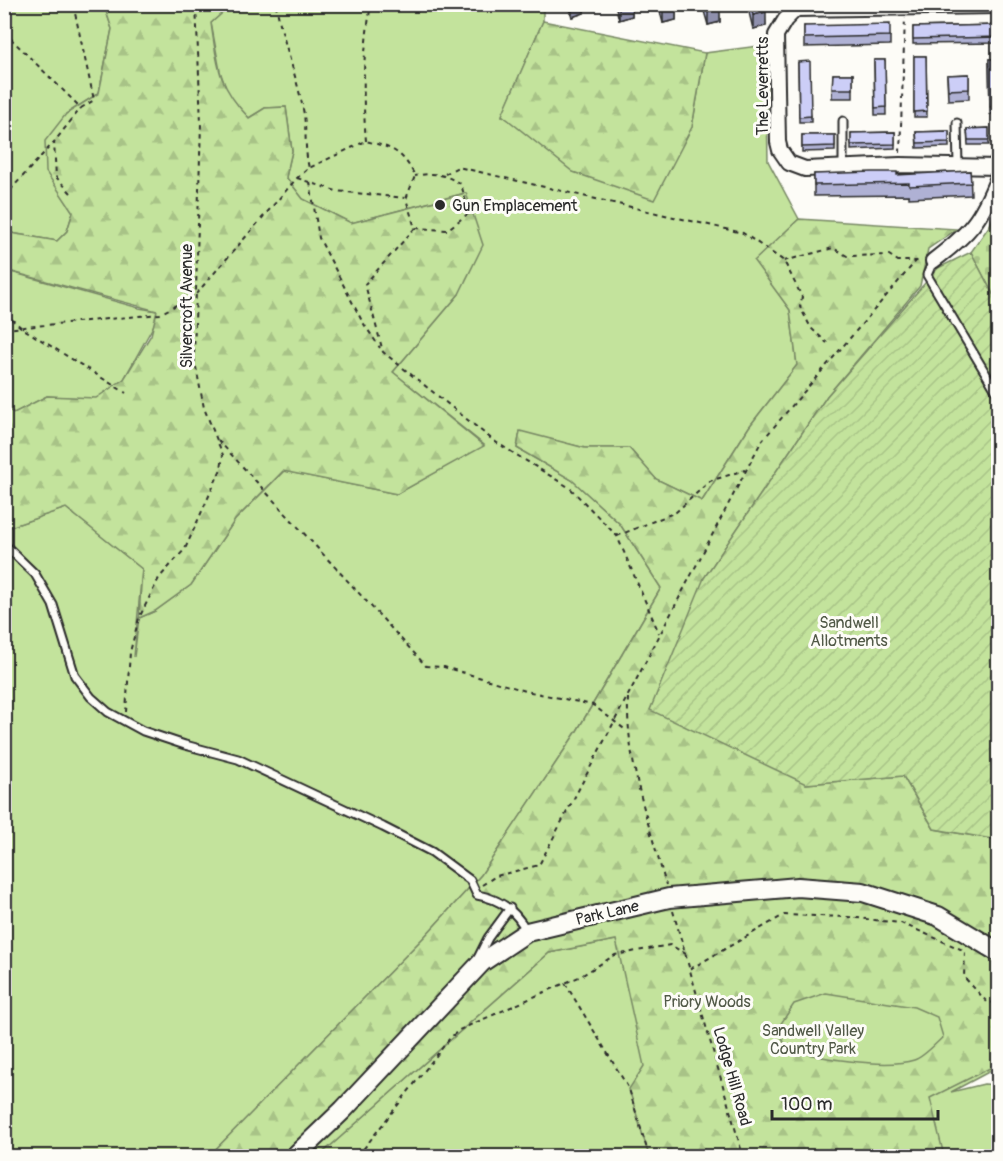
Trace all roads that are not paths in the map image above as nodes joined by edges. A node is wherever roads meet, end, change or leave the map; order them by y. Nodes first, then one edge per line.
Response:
1 (999, 6) edge
2 (793, 7) edge
3 (843, 121) dead end
4 (957, 123) dead end
5 (958, 166) junction
6 (999, 166) edge
7 (843, 168) junction
8 (999, 177) edge
9 (933, 261) joint
10 (999, 394) edge
11 (4, 544) edge
12 (510, 908) junction
13 (527, 932) junction
14 (999, 952) edge
15 (476, 968) junction
16 (295, 1156) edge

1 - 2 street, The Leverretts
2 - 7 street, The Leverretts
3 - 7 lane
4 - 5 lane
5 - 6 street, The Leverretts
5 - 7 street, The Leverretts
8 - 9 street
9 - 10 lane
11 - 12 lane
12 - 13 lane
12 - 15 lane
13 - 14 street, Park Lane
13 - 15 street, Park Lane
15 - 16 street, Park Lane

